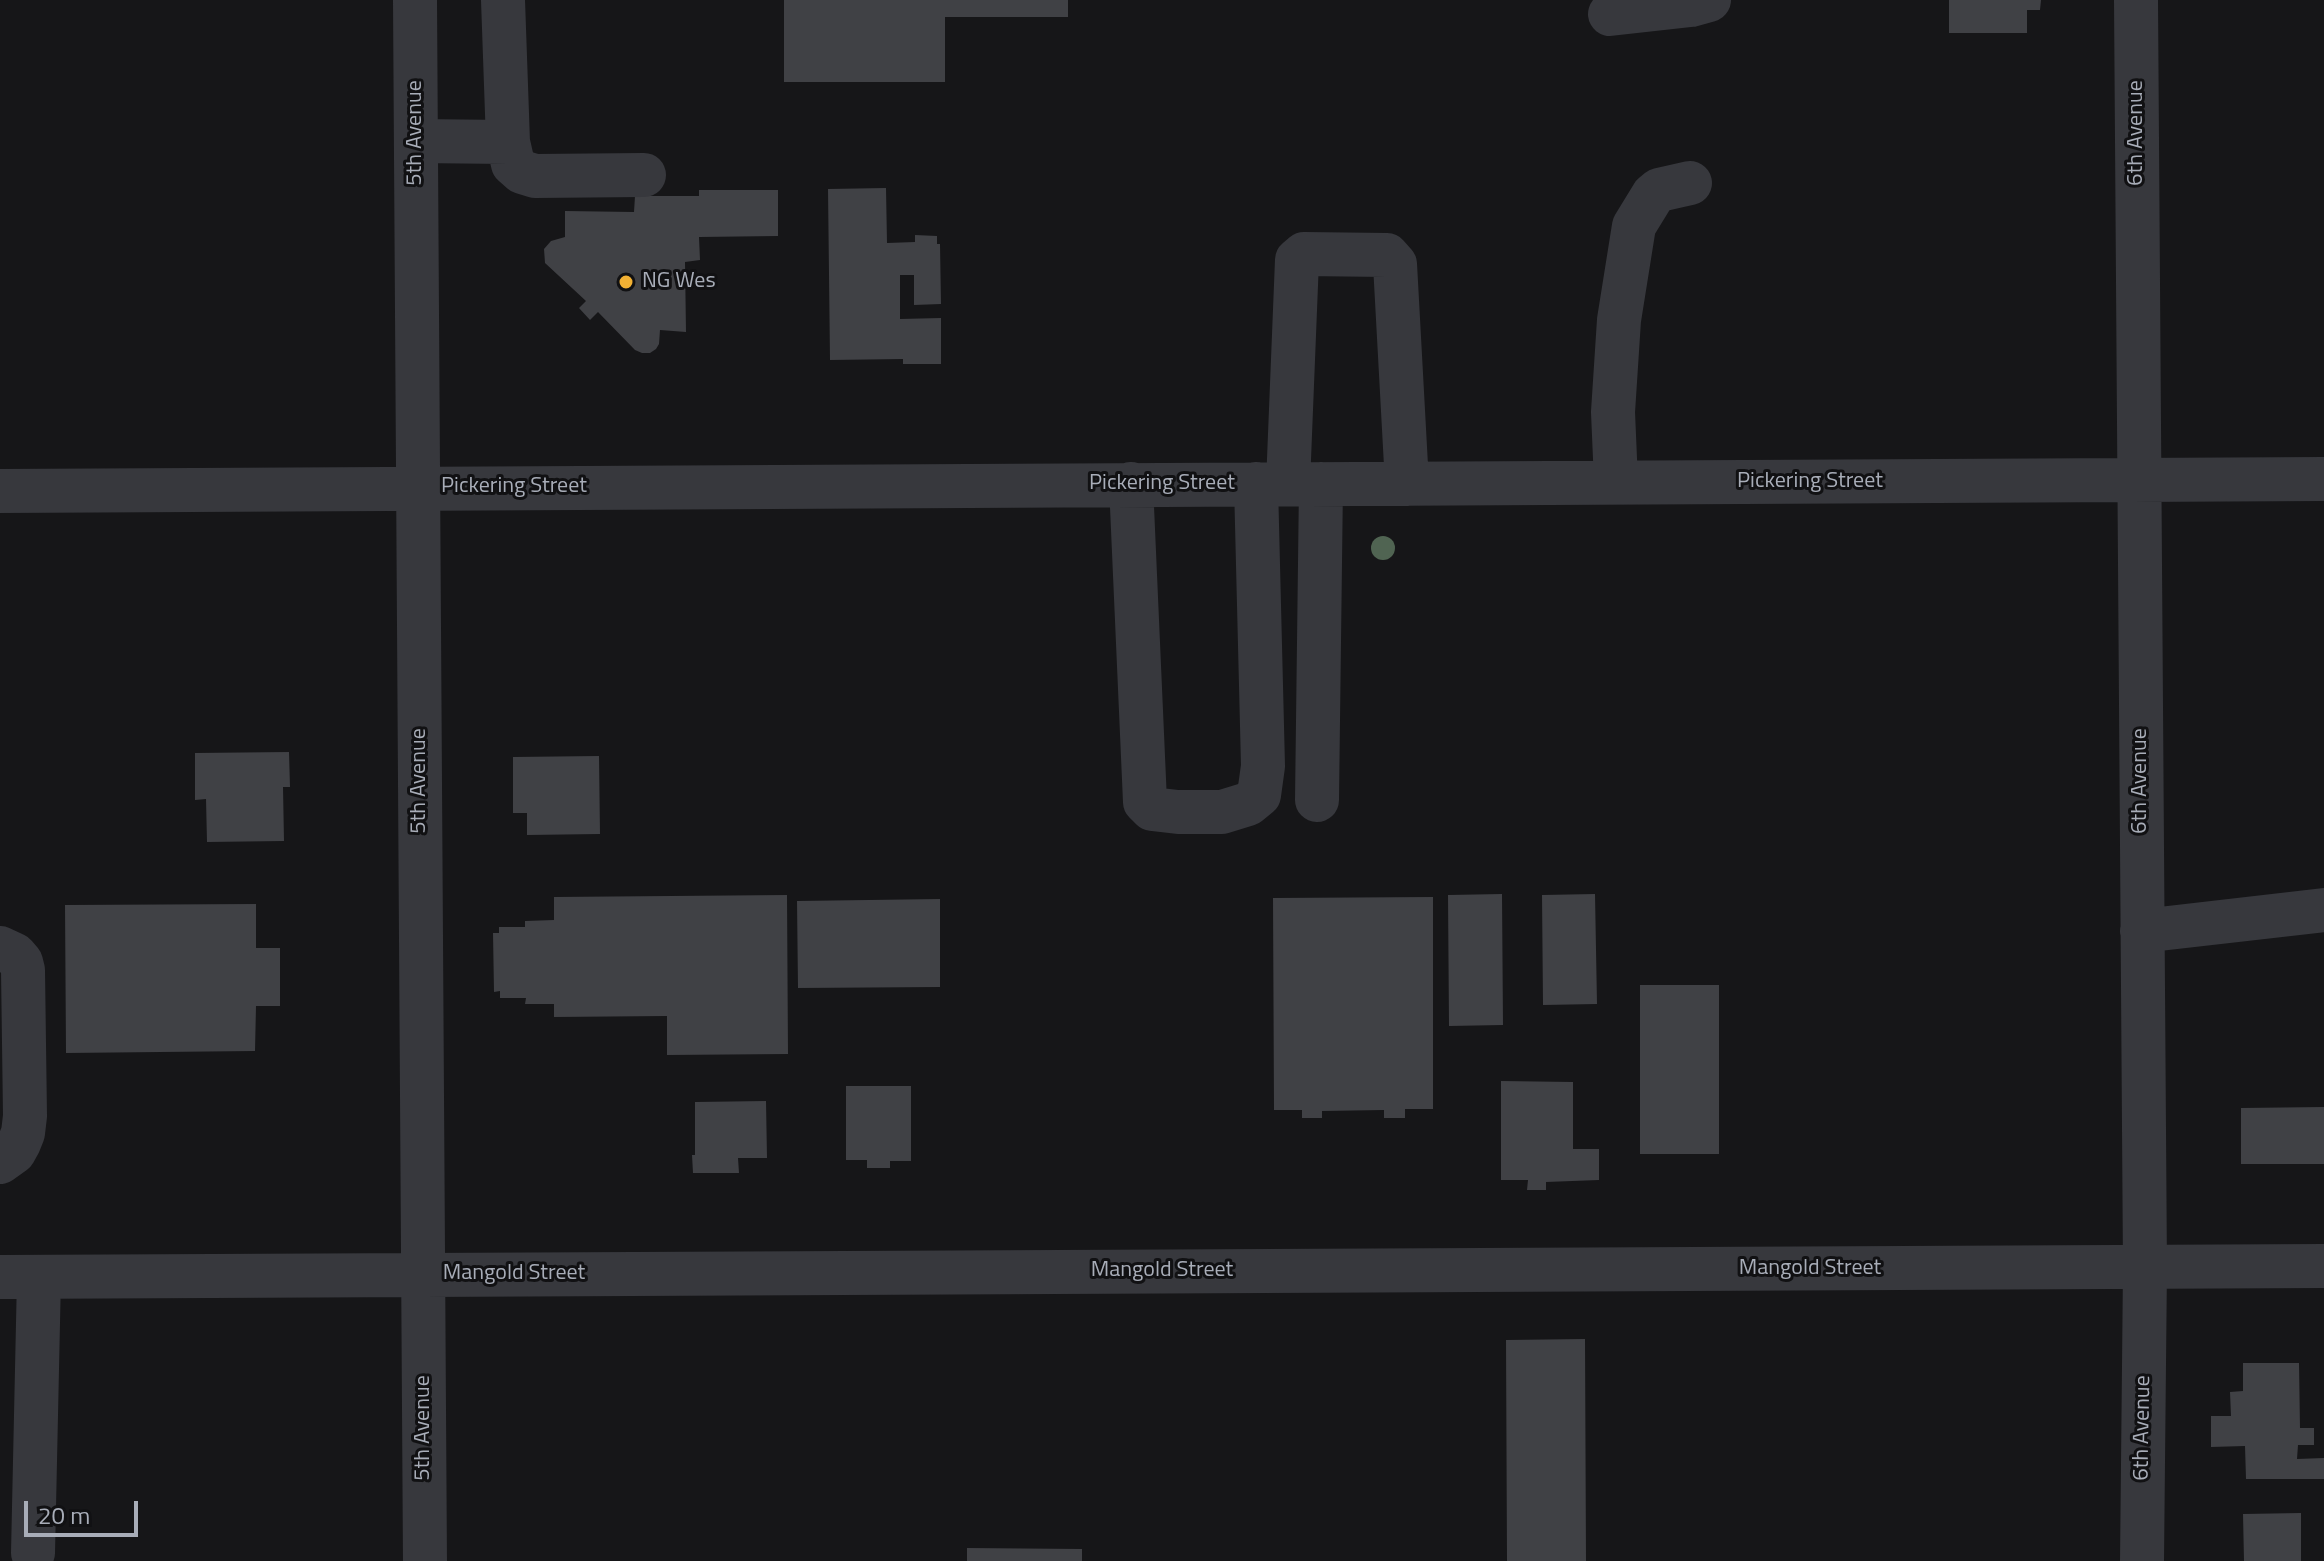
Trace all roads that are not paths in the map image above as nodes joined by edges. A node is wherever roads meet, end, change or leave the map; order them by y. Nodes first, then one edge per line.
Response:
1 (415, 0) edge
2 (503, 0) edge
3 (1709, 0) edge
4 (2136, 0) edge
5 (1610, 14) dead end
6 (416, 141) junction
7 (508, 142) junction
8 (644, 175) dead end
9 (1690, 183) dead end
10 (2324, 479) edge
11 (2140, 481) junction
12 (1616, 482) junction
13 (1131, 484) junction
14 (1289, 484) junction
15 (1407, 484) junction
16 (418, 487) junction
17 (0, 491) edge
18 (1317, 800) dead end
19 (2324, 910) edge
20 (2142, 931) junction
21 (0, 948) edge
22 (0, 1162) edge
23 (2324, 1266) edge
24 (2145, 1267) junction
25 (423, 1274) junction
26 (20, 1277) edge
27 (33, 1553) dead end
28 (425, 1561) edge
29 (2142, 1561) edge

1 - 6 street, 5th Avenue
2 - 7 street
3 - 5 street
4 - 11 street, 6th Avenue
6 - 7 street
6 - 16 street, 5th Avenue
7 - 8 street
9 - 12 street
10 - 11 street, Pickering Street
11 - 12 street, Pickering Street
11 - 20 street, 6th Avenue
12 - 15 street, Pickering Street
13 - 14 street, Pickering Street
13 - 14 street
13 - 16 street, Pickering Street
14 - 15 street, Pickering Street
14 - 15 street
14 - 18 street
16 - 17 street, Pickering Street
16 - 25 street, 5th Avenue
19 - 20 street
20 - 24 street, 6th Avenue
21 - 22 street
23 - 24 street, Mangold Street
24 - 25 street, Mangold Street
24 - 29 street, 6th Avenue
25 - 26 street, Mangold Street
25 - 28 street, 5th Avenue
26 - 27 street

